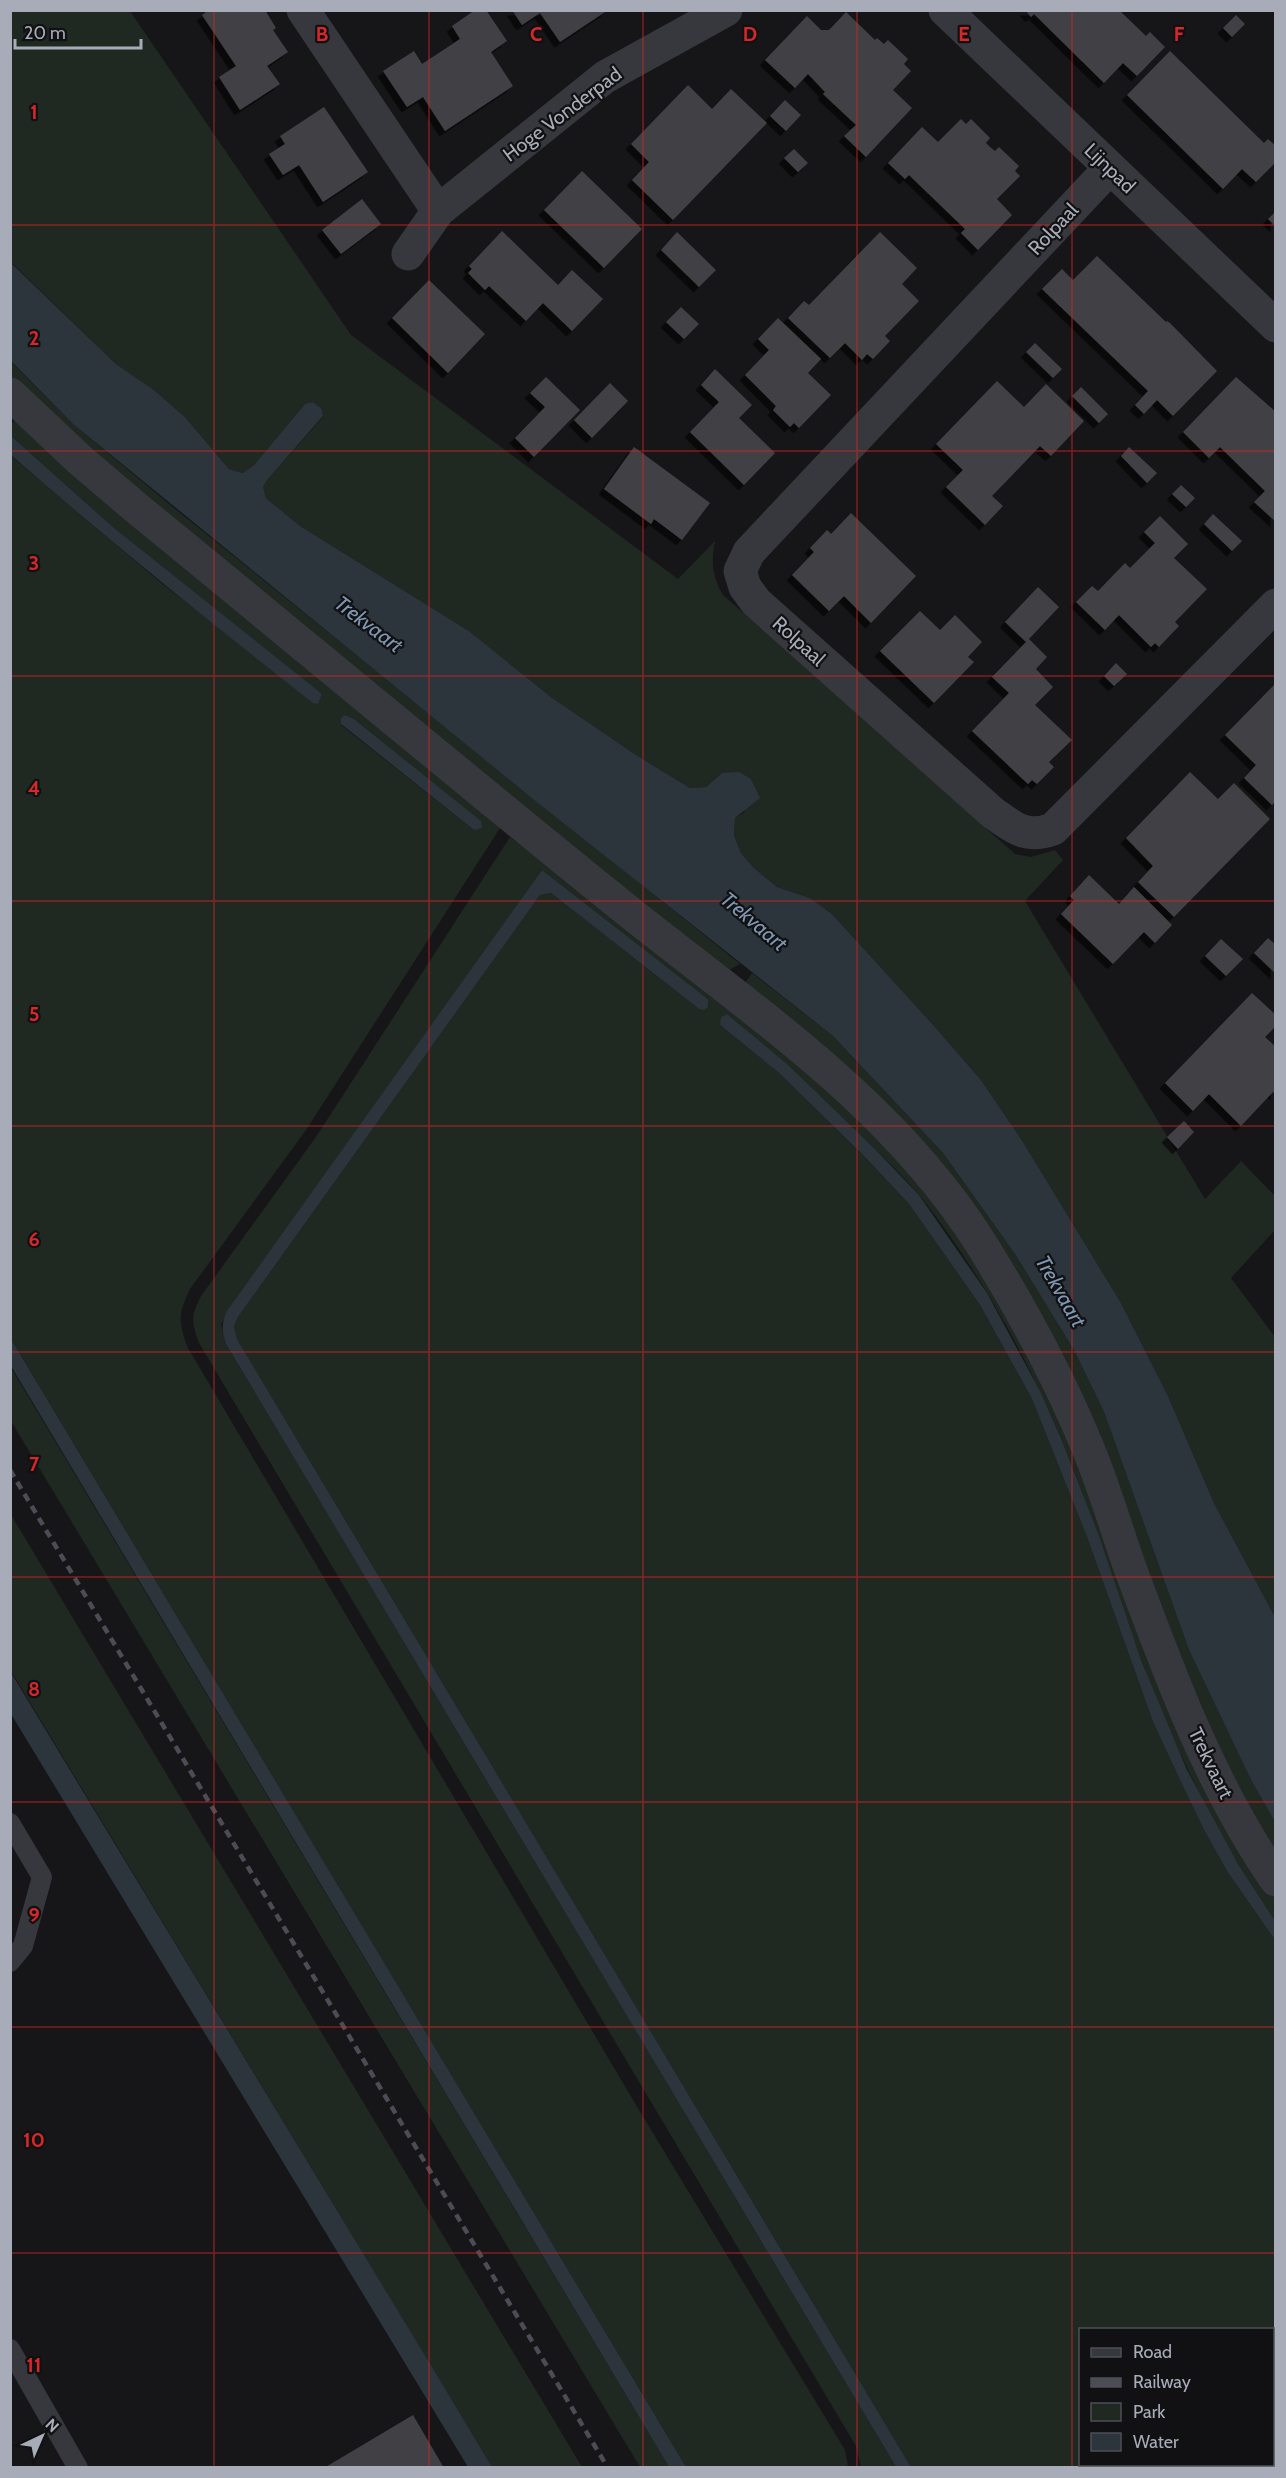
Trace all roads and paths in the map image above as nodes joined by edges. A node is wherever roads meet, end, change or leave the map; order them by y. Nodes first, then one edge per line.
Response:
1 (303, 10) edge
2 (726, 10) edge
3 (945, 10) edge
4 (1110, 168) junction
5 (438, 211) junction
6 (408, 254) dead end
7 (1275, 326) edge
8 (10, 394) edge
9 (1275, 605) edge
10 (10, 1823) edge
11 (1275, 1880) edge
12 (10, 1962) edge
13 (10, 2349) edge
14 (78, 2468) edge

1 - 5 street
2 - 5 street, Hoge Vonderpad
3 - 4 street, Lijnpad
4 - 7 street, Lijnpad
4 - 9 street, Rolpaal
5 - 6 street, Hoge Vonderpad
8 - 11 street, Trekvaart
10 - 12 lane
13 - 14 lane

